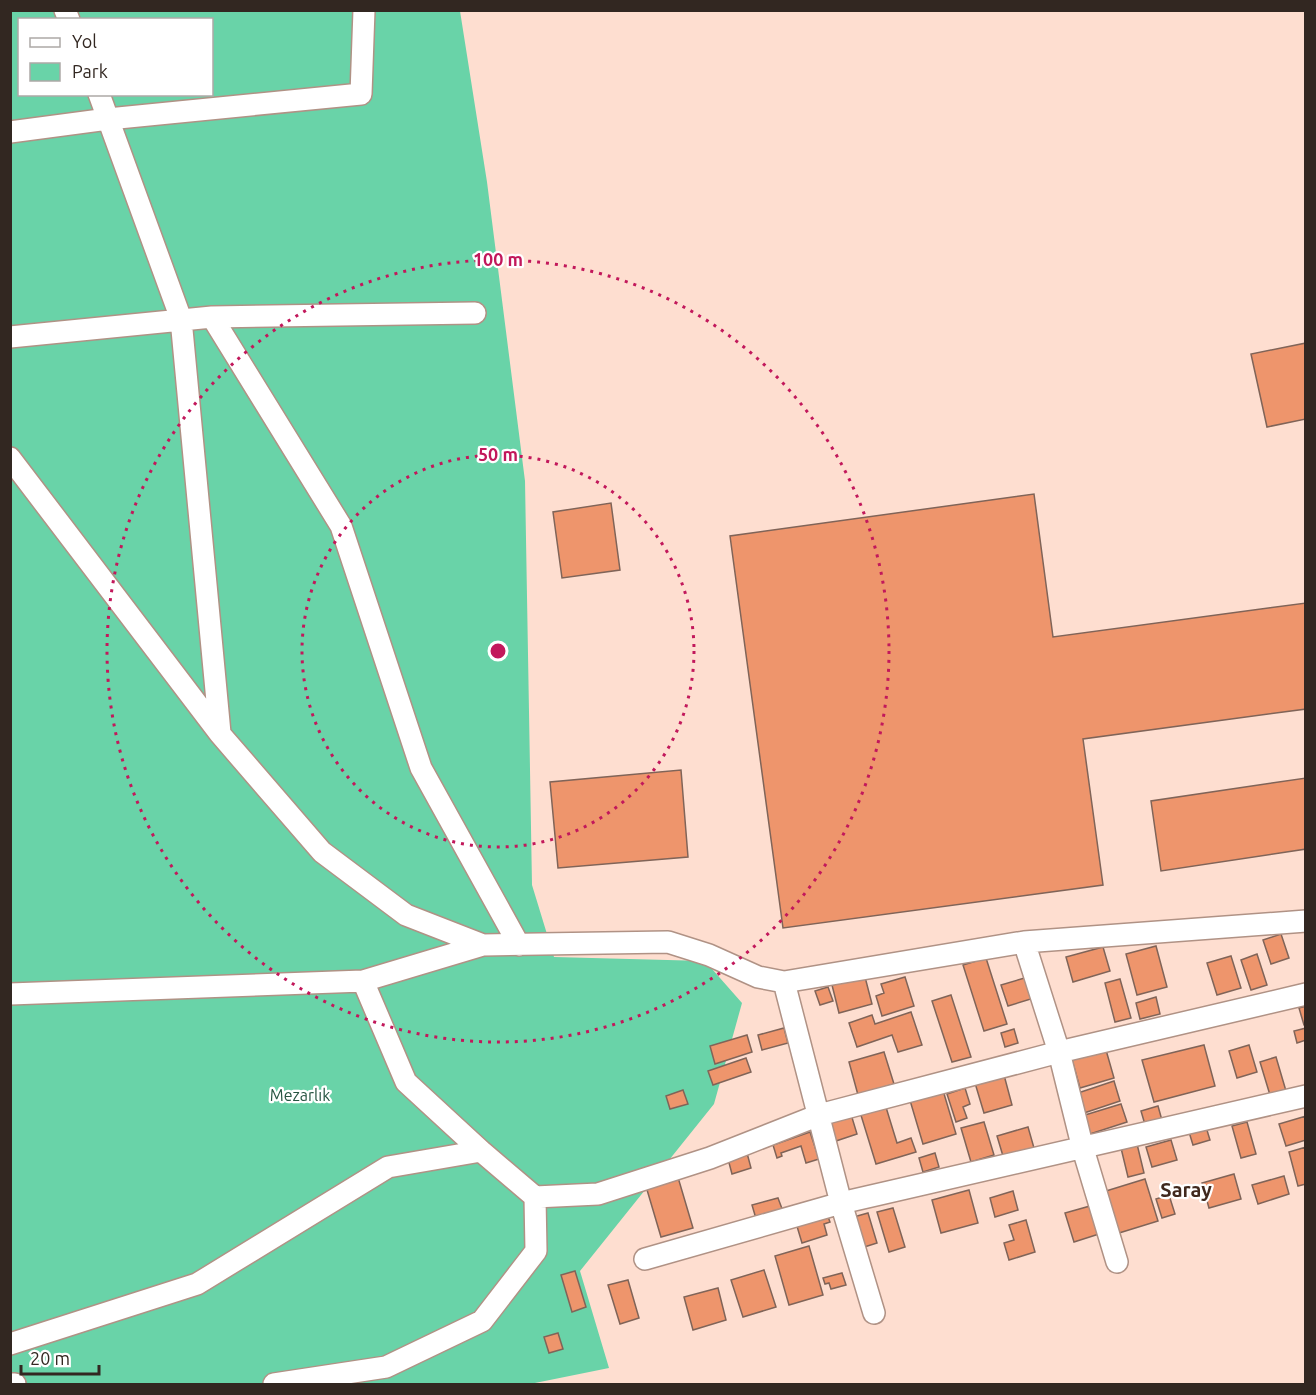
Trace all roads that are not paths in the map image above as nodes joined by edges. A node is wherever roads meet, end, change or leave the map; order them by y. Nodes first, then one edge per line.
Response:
1 (364, 10) edge
2 (100, 96) edge
3 (108, 119) junction
4 (10, 132) edge
5 (475, 312) dead end
6 (212, 317) junction
7 (181, 319) junction
8 (10, 337) edge
9 (10, 458) edge
10 (220, 734) junction
11 (1305, 921) edge
12 (1024, 942) junction
13 (483, 945) junction
14 (519, 945) junction
15 (363, 981) junction
16 (784, 982) junction
17 (10, 994) edge
18 (1305, 994) edge
19 (1059, 1052) junction
20 (1305, 1096) edge
21 (819, 1115) junction
22 (1083, 1149) junction
23 (481, 1151) junction
24 (535, 1197) junction
25 (841, 1203) junction
26 (645, 1259) dead end
27 (1117, 1262) dead end
28 (874, 1313) dead end
29 (10, 1344) edge
30 (10, 1384) edge
31 (15, 1384) edge
32 (273, 1384) edge

1 - 3 street
2 - 3 street
3 - 4 street
3 - 7 street
5 - 6 street
6 - 7 street
6 - 14 street
7 - 8 street
7 - 10 street
9 - 10 street
10 - 13 street
11 - 12 street
12 - 16 street
12 - 19 street
13 - 14 street
13 - 15 street
14 - 16 street
15 - 17 street
15 - 23 street
16 - 21 street
18 - 19 street
19 - 21 street
19 - 22 street
20 - 22 street
21 - 24 street
21 - 25 street
22 - 25 street
22 - 27 street
23 - 24 street
23 - 29 street
24 - 32 street
25 - 26 street
25 - 28 street
30 - 31 street

